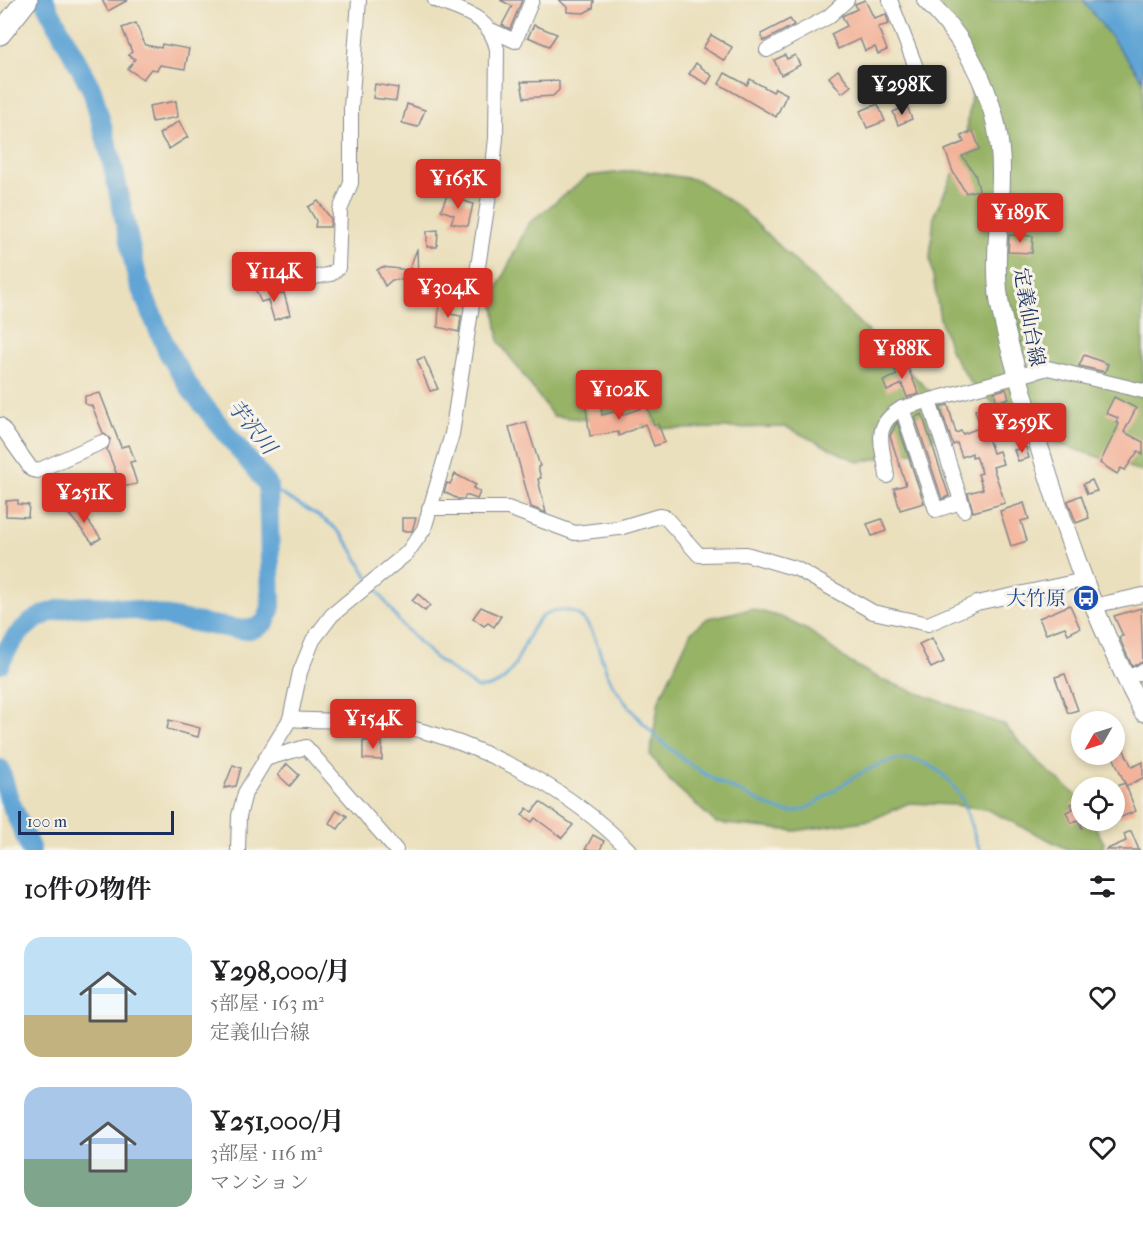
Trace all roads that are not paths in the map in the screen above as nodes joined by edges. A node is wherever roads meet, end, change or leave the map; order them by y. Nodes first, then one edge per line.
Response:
1 (27, 0) edge
2 (359, 0) edge
3 (435, 0) edge
4 (532, 0) edge
5 (847, 0) edge
6 (890, 0) edge
7 (926, 0) edge
8 (4, 28) edge
9 (491, 30) junction
10 (767, 50) dead end
11 (917, 81) dead end
12 (291, 282) dead end
13 (1017, 377) junction
14 (1143, 391) edge
15 (929, 401) junction
16 (902, 408) junction
17 (0, 425) edge
18 (102, 442) dead end
19 (887, 477) dead end
20 (429, 508) junction
21 (1084, 580) junction
22 (1143, 595) edge
23 (1093, 606) junction
24 (1143, 671) edge
25 (1126, 678) junction
26 (1141, 704) edge
27 (290, 719) junction
28 (265, 759) junction
29 (238, 850) edge
30 (396, 850) edge
31 (629, 850) edge

1 - 8 highway
2 - 12 street
3 - 9 street
4 - 9 street
5 - 10 street
6 - 11 street
7 - 13 main road, 定義仙台線
9 - 20 street
13 - 14 street
13 - 15 street
13 - 21 main road, 定義仙台線
15 - 16 street
15 - 16 street
16 - 19 street
17 - 18 street
20 - 21 street
20 - 27 street
21 - 23 main road, 定義仙台線
22 - 23 street
23 - 25 main road, 定義仙台線
24 - 25 street
25 - 26 main road, 定義仙台線
27 - 28 street
27 - 31 street
28 - 29 street
28 - 30 street

